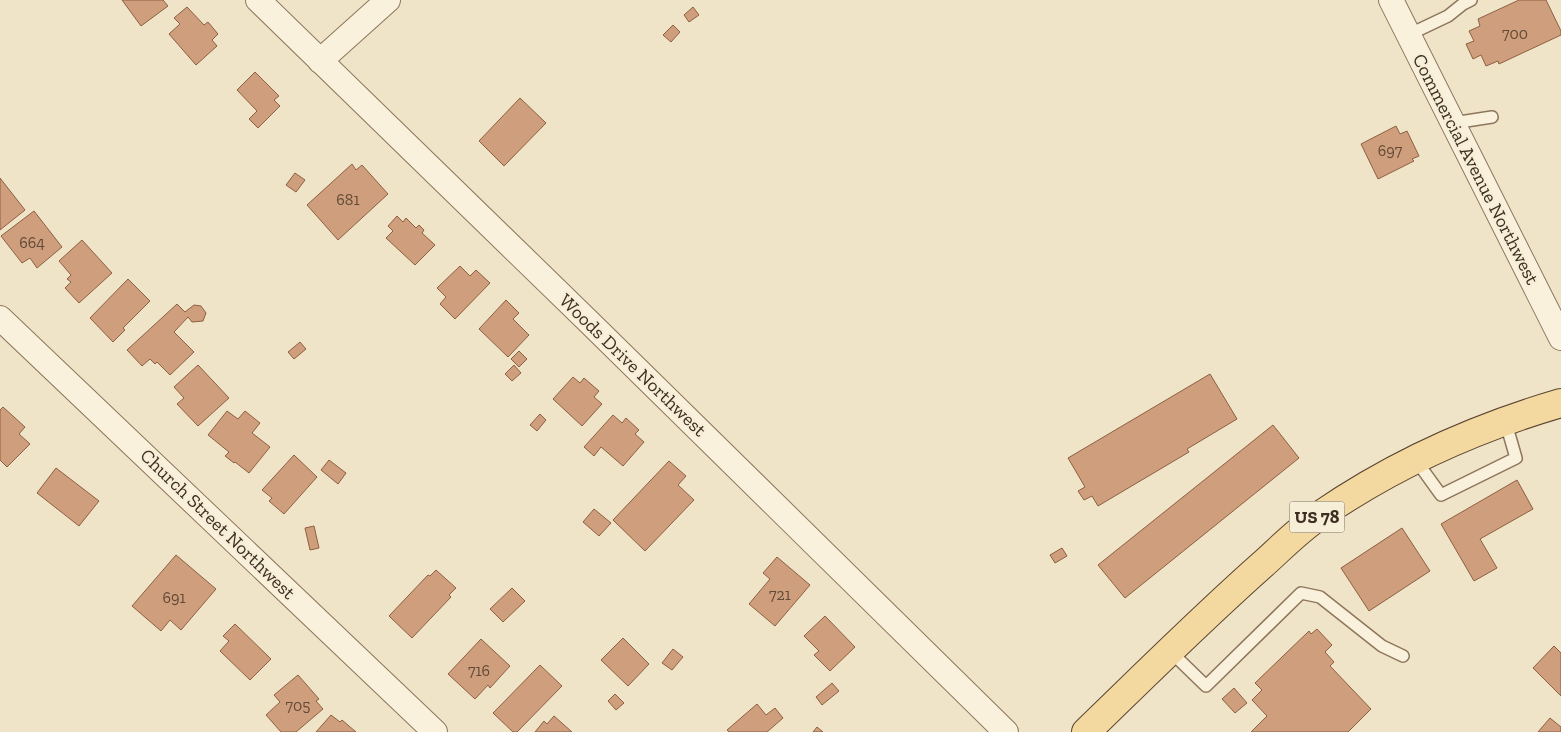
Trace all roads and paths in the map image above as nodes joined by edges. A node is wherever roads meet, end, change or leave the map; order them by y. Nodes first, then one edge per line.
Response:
1 (258, 0) edge
2 (388, 0) edge
3 (1391, 0) edge
4 (1471, 0) edge
5 (1408, 35) junction
6 (320, 60) junction
7 (1492, 117) dead end
8 (1453, 123) junction
9 (0, 318) edge
10 (1561, 338) edge
11 (1561, 403) edge
12 (1505, 420) junction
13 (1415, 459) junction
14 (1170, 651) junction
15 (1403, 656) dead end
16 (435, 732) edge
17 (1006, 732) edge
18 (1086, 732) edge

1 - 6 street, Woods Drive Northwest
2 - 6 street
3 - 5 street, Commercial Avenue Northwest
4 - 5 lane
5 - 8 street, Commercial Avenue Northwest
6 - 17 street, Woods Drive Northwest
7 - 8 lane
8 - 10 street, Commercial Avenue Northwest
9 - 16 street, Church Street Northwest
11 - 12 main road, US 78
12 - 13 main road, US 78
12 - 13 lane
13 - 14 main road, US 78
14 - 15 lane
14 - 18 main road, US 78

